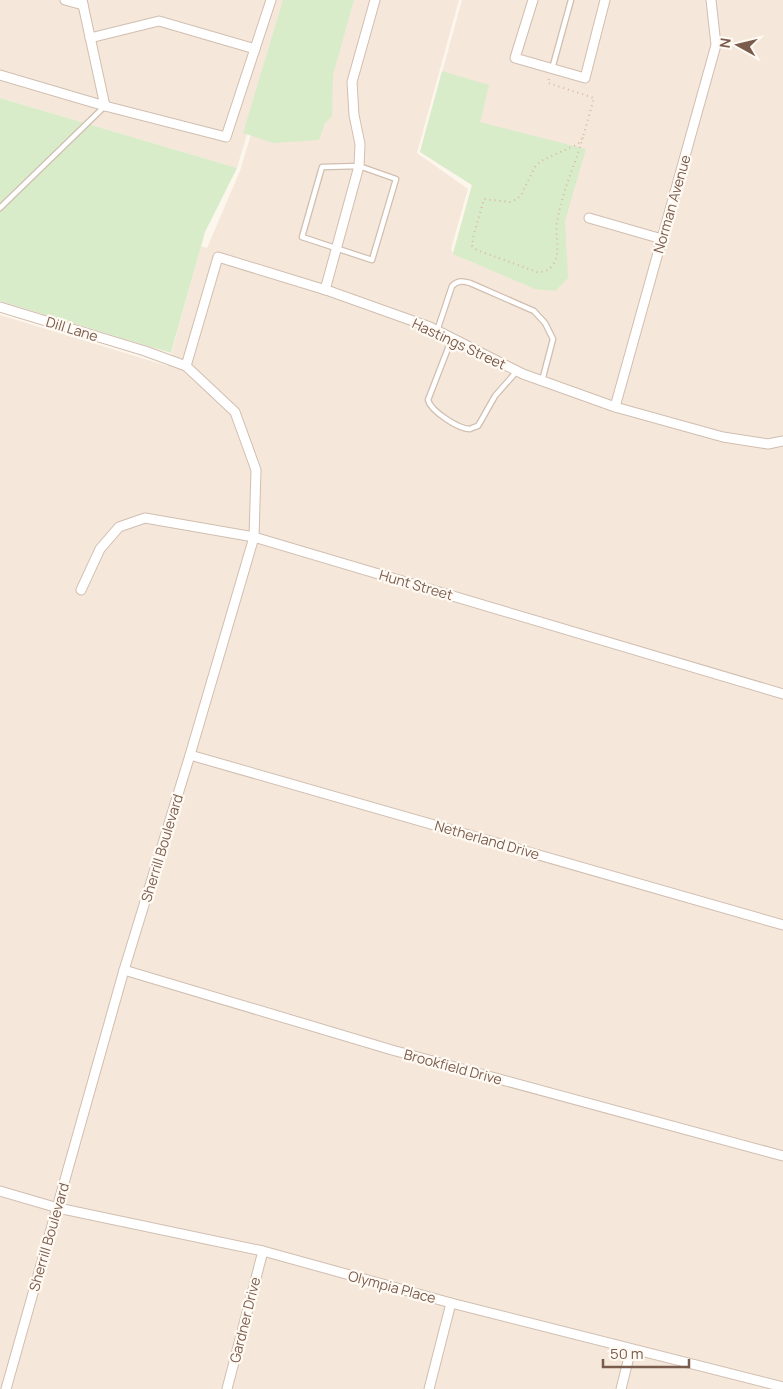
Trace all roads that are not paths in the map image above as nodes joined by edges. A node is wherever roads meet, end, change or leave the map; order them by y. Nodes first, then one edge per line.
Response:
1 (65, 0) edge
2 (271, 0) edge
3 (375, 0) edge
4 (533, 0) edge
5 (571, 0) edge
6 (605, 0) edge
7 (711, 0) edge
8 (82, 3) edge
9 (90, 38) junction
10 (255, 50) junction
11 (552, 69) junction
12 (0, 75) edge
13 (106, 106) junction
14 (360, 166) junction
15 (0, 208) edge
16 (589, 218) dead end
17 (662, 239) junction
18 (337, 248) junction
19 (325, 290) junction
20 (0, 308) edge
21 (437, 331) junction
22 (452, 338) junction
23 (145, 351) joint
24 (186, 366) junction
25 (518, 372) junction
26 (542, 381) junction
27 (615, 407) junction
28 (783, 441) edge
29 (254, 537) junction
30 (81, 590) dead end
31 (783, 694) edge
32 (190, 754) junction
33 (783, 925) edge
34 (124, 970) junction
35 (783, 1156) edge
36 (0, 1191) edge
37 (58, 1208) junction
38 (263, 1251) junction
39 (451, 1303) junction
40 (631, 1349) junction
41 (783, 1387) edge
42 (6, 1389) edge
43 (227, 1389) edge
44 (430, 1389) edge
45 (621, 1389) edge

1 - 8 street
2 - 10 street
3 - 14 street
4 - 11 street
5 - 11 lane
6 - 11 street
7 - 17 street, Norman Avenue
8 - 9 street
9 - 10 street
9 - 13 street
10 - 13 street
12 - 13 street
13 - 15 lane
14 - 18 street
14 - 18 lane
14 - 18 lane
16 - 17 street
17 - 27 street, Norman Avenue
18 - 19 street
19 - 21 street, Hastings Street
19 - 24 street, Hastings Street
20 - 23 street, Dill Lane
21 - 22 street, Hastings Street
21 - 26 lane
22 - 25 street, Hastings Street
22 - 25 lane
23 - 24 street, Sherrill Boulevard
24 - 29 street, Sherrill Boulevard
25 - 26 street, Hastings Street
26 - 27 street, Hastings Street
27 - 28 street, Hastings Street
29 - 30 street, Hunt Street
29 - 31 street, Hunt Street
29 - 32 street, Sherrill Boulevard
32 - 33 street, Netherland Drive
32 - 34 street, Sherrill Boulevard
34 - 35 street, Brookfield Drive
34 - 37 street, Sherrill Boulevard
36 - 37 street, Olympia Place
37 - 38 street, Olympia Place
37 - 42 street, Sherrill Boulevard
38 - 39 street, Olympia Place
38 - 43 street, Gardner Drive
39 - 40 street, Olympia Place
39 - 44 street
40 - 41 street, Olympia Place
40 - 45 street

